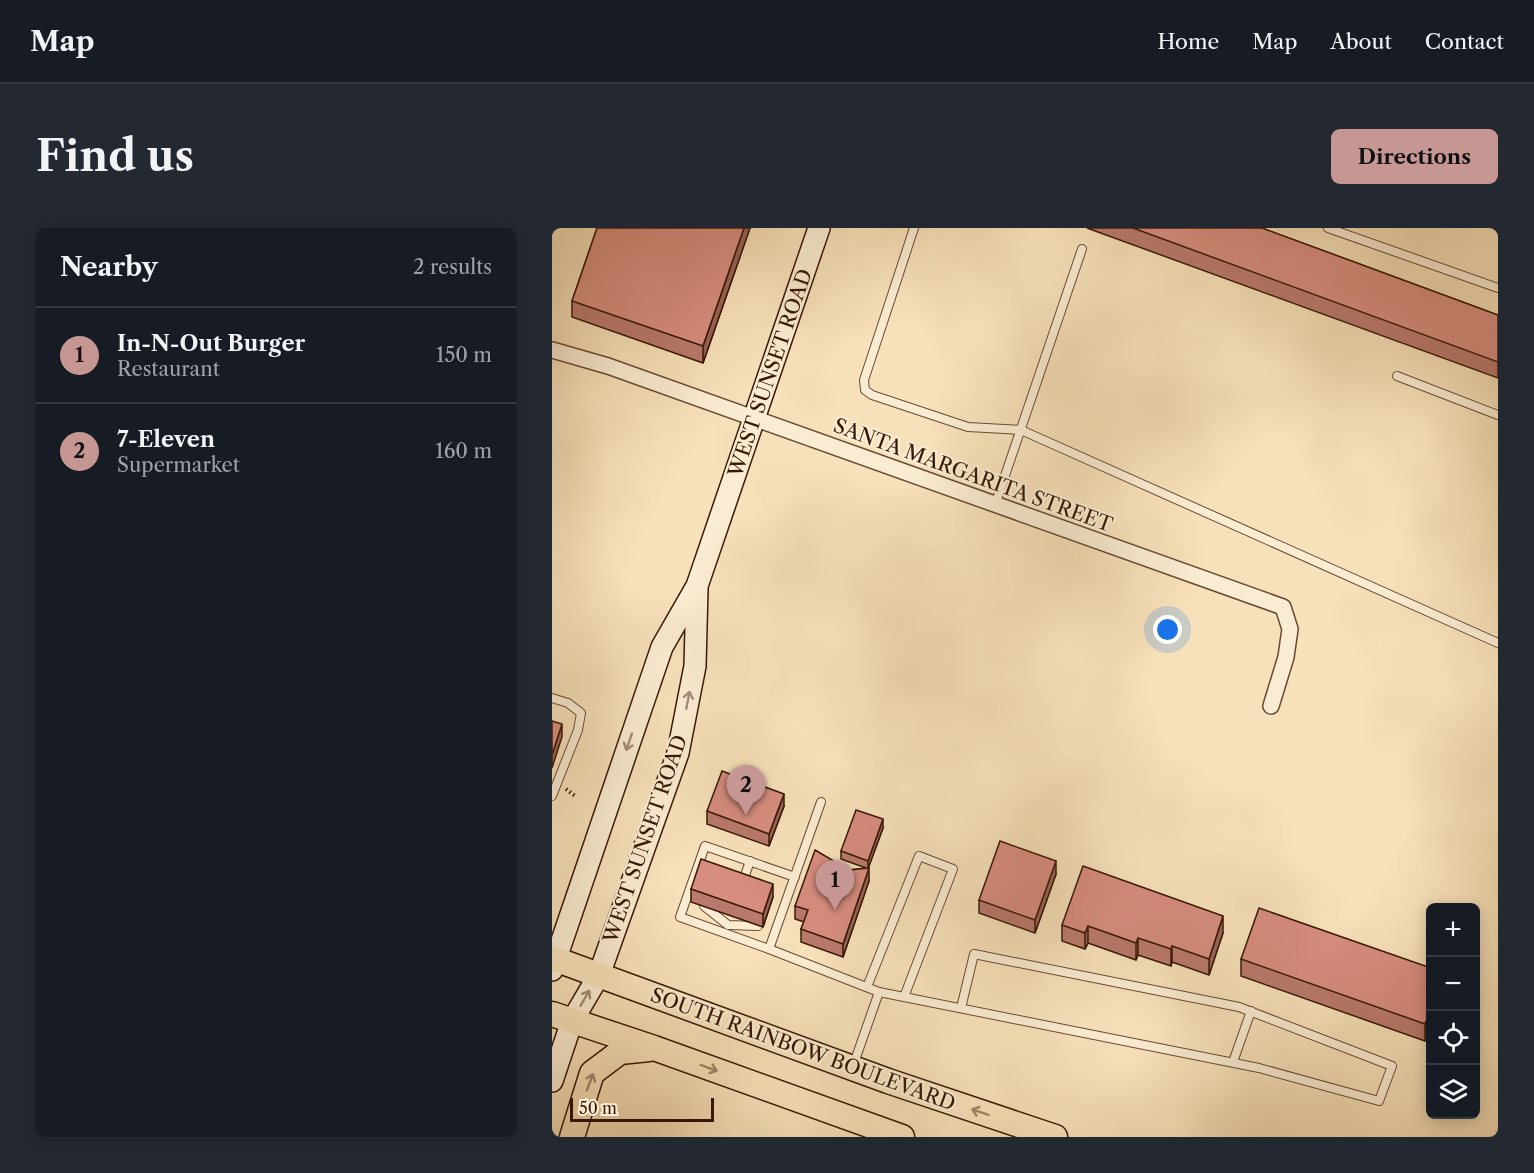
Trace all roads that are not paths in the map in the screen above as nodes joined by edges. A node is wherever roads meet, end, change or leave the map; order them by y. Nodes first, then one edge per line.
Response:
1 (819, 228) edge
2 (914, 228) edge
3 (1328, 228) edge
4 (1082, 249) dead end
5 (1498, 288) edge
6 (552, 350) edge
7 (1397, 376) dead end
8 (1498, 415) edge
9 (754, 418) junction
10 (1021, 430) junction
11 (995, 505) junction
12 (697, 586) junction
13 (1498, 642) edge
14 (552, 698) edge
15 (1271, 706) dead end
16 (553, 795) edge
17 (821, 802) dead end
18 (750, 861) junction
19 (736, 874) edge
20 (745, 875) junction
21 (795, 877) junction
22 (754, 881) edge
23 (742, 885) edge
24 (704, 906) edge
25 (731, 915) edge
26 (758, 926) edge
27 (726, 929) junction
28 (769, 949) junction
29 (553, 962) edge
30 (599, 975) junction
31 (867, 987) junction
32 (879, 992) junction
33 (904, 997) junction
34 (961, 1008) junction
35 (1251, 1011) junction
36 (562, 1018) edge
37 (654, 1048) junction
38 (1233, 1062) junction
39 (852, 1068) junction
40 (552, 1081) edge
41 (572, 1137) edge
42 (902, 1137) edge
43 (1055, 1137) edge

1 - 9 main road, WEST SUNSET ROAD
2 - 10 lane
3 - 5 lane
4 - 10 lane
6 - 9 street, SANTA MARGARITA STREET
7 - 8 lane
9 - 11 street, SANTA MARGARITA STREET
9 - 12 main road, WEST SUNSET ROAD
10 - 11 lane
10 - 13 lane
11 - 15 street, SANTA MARGARITA STREET
12 -> 29 main road, WEST SUNSET ROAD
30 -> 12 main road, WEST SUNSET ROAD
14 - 16 lane
17 - 21 lane
18 - 20 lane
18 - 21 lane
18 - 27 lane
19 - 20 lane
20 - 22 lane
20 - 23 lane
21 - 28 lane
24 - 27 lane
25 - 27 lane
26 - 27 lane
27 - 28 lane
28 - 31 lane
29 - 30 main road, SOUTH RAINBOW BOULEVARD
36 -> 30 main road, WEST SUNSET ROAD
30 - 39 main road, SOUTH RAINBOW BOULEVARD
31 - 32 lane
31 - 33 lane
32 - 33 lane
32 - 39 lane
33 - 34 lane
34 - 35 lane
34 - 38 lane
35 - 38 lane
35 - 38 lane
36 - 37 main road
36 - 40 main road, WEST SUNSET ROAD
41 -> 37 main road
37 -> 42 main road
43 -> 39 main road, SOUTH RAINBOW BOULEVARD

